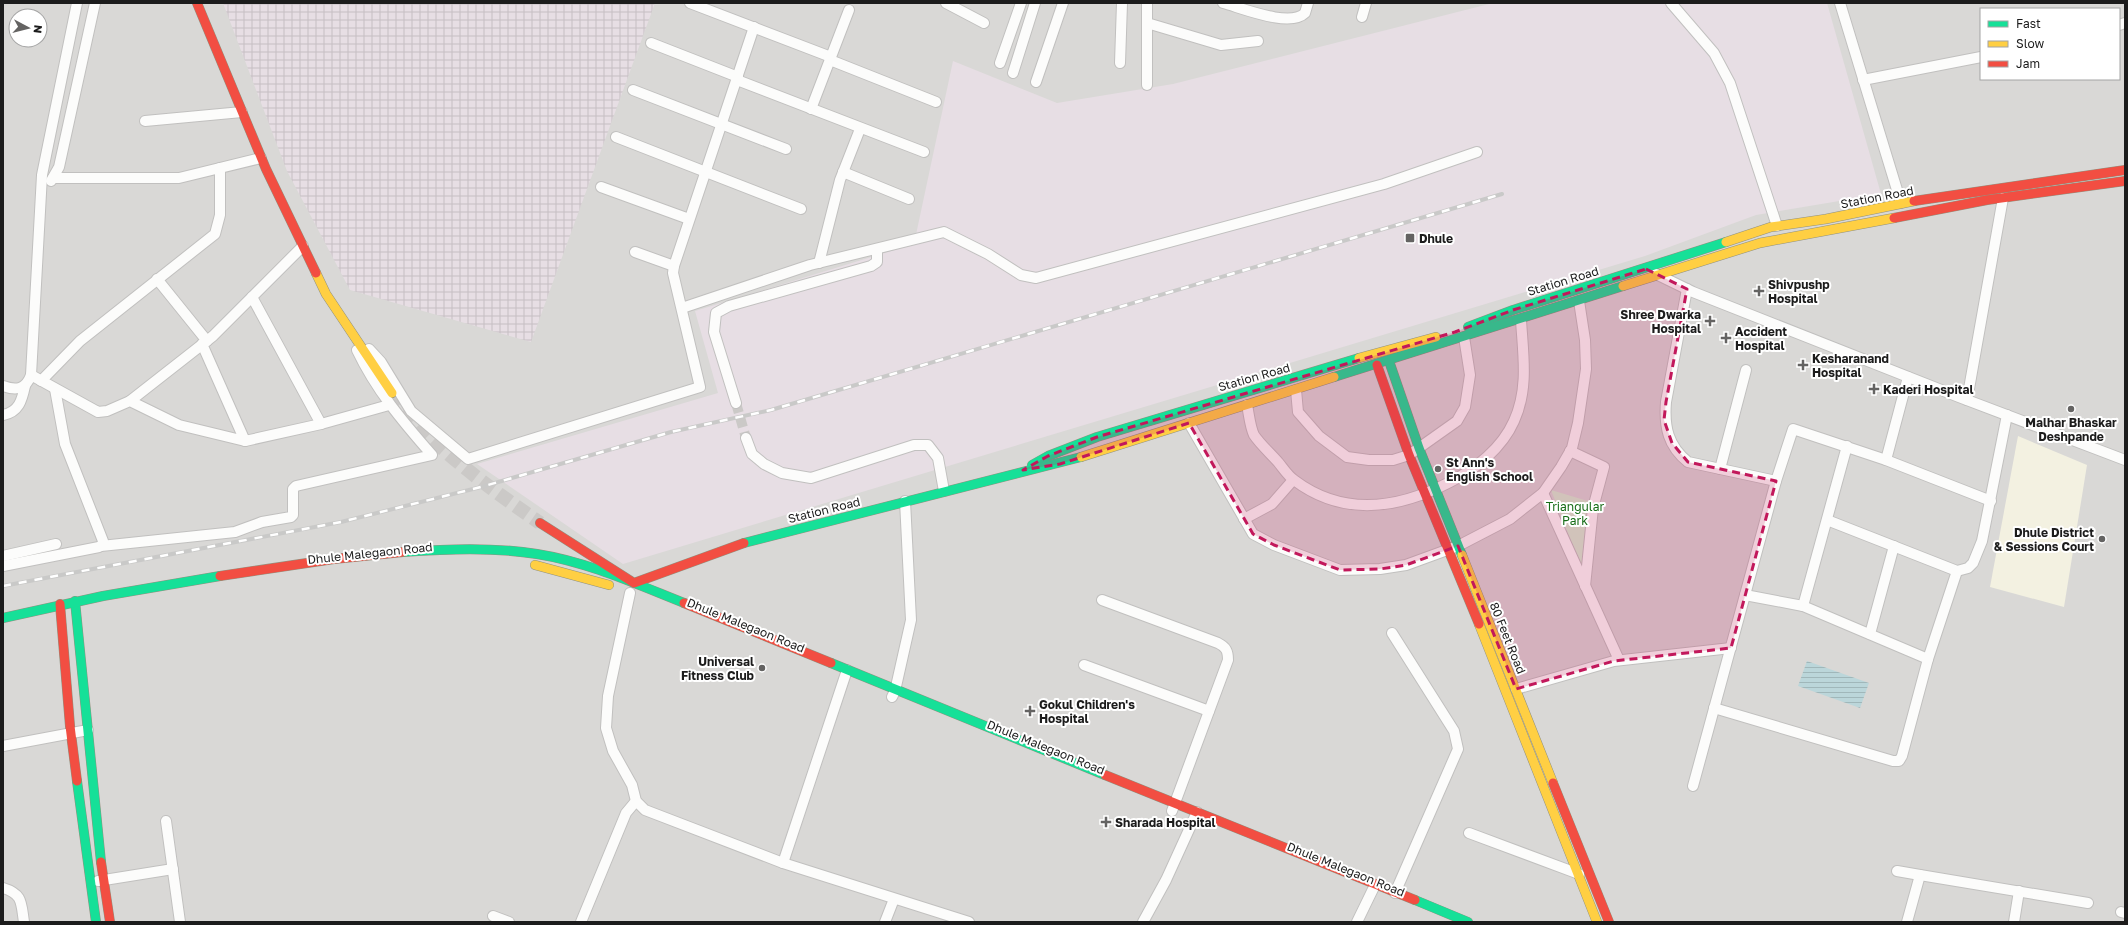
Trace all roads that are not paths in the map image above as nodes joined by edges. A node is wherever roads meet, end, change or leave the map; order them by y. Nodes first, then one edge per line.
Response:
1 (78, 3) edge
2 (95, 3) edge
3 (197, 3) edge
4 (690, 3) edge
5 (947, 3) edge
6 (1021, 3) edge
7 (1035, 3) edge
8 (1063, 3) edge
9 (1122, 3) edge
10 (1148, 3) edge
11 (1223, 3) edge
12 (1308, 3) edge
13 (1366, 3) edge
14 (1671, 3) edge
15 (1840, 3) edge
16 (849, 10) dead end
17 (1362, 17) dead end
18 (984, 23) dead end
19 (1147, 23) junction
20 (754, 27) junction
21 (1258, 41) dead end
22 (651, 43) dead end
23 (1980, 57) edge
24 (831, 58) junction
25 (1120, 62) dead end
26 (1000, 63) dead end
27 (1013, 73) dead end
28 (738, 78) junction
29 (1863, 80) junction
30 (1036, 82) dead end
31 (1147, 85) dead end
32 (632, 90) dead end
33 (936, 102) dead end
34 (811, 109) junction
35 (242, 112) junction
36 (145, 121) dead end
37 (721, 125) junction
38 (860, 129) junction
39 (616, 137) dead end
40 (786, 150) dead end
41 (924, 152) dead end
42 (1477, 152) dead end
43 (261, 158) junction
44 (220, 168) junction
45 (2125, 170) edge
46 (705, 172) junction
47 (843, 172) junction
48 (53, 178) junction
49 (2125, 180) edge
50 (600, 187) dead end
51 (41, 194) junction
52 (2003, 198) junction
53 (910, 200) dead end
54 (1900, 203) junction
55 (801, 209) dead end
56 (689, 219) junction
57 (1777, 226) junction
58 (303, 246) junction
59 (877, 249) junction
60 (635, 252) dead end
61 (819, 263) junction
62 (674, 266) junction
63 (1646, 269) junction
64 (1660, 276) junction
65 (157, 280) junction
66 (1687, 289) junction
67 (252, 297) junction
68 (1579, 301) junction
69 (682, 308) junction
70 (1521, 320) junction
71 (343, 321) junction
72 (1464, 337) junction
73 (205, 342) junction
74 (1389, 361) junction
75 (1377, 365) junction
76 (1746, 370) dead end
77 (31, 375) junction
78 (1908, 377) junction
79 (41, 381) junction
80 (3, 386) edge
81 (25, 386) junction
82 (55, 388) junction
83 (1296, 390) junction
84 (392, 393) tunnel mouth
85 (1967, 400) junction
86 (130, 401) junction
87 (736, 403) tunnel mouth
88 (389, 405) junction
89 (1247, 405) junction
90 (3, 415) edge
91 (2007, 415) junction
92 (321, 424) junction
93 (1189, 424) junction
94 (746, 438) tunnel mouth
95 (245, 441) junction
96 (1846, 446) junction
97 (1419, 448) junction
98 (1570, 451) junction
99 (1409, 455) junction
100 (1886, 460) junction
101 (2125, 460) edge
102 (1720, 469) junction
103 (1023, 470) junction
104 (1293, 480) junction
105 (1776, 481) junction
106 (1436, 490) junction
107 (944, 491) junction
108 (1543, 493) junction
109 (1426, 494) junction
110 (905, 501) junction
111 (1991, 501) junction
112 (1244, 519) junction
113 (1827, 520) junction
114 (540, 523) tunnel mouth
115 (56, 544) dead end
116 (101, 546) junction
117 (1458, 546) junction
118 (1894, 546) junction
119 (1448, 550) junction
120 (3, 556) edge
121 (3, 566) edge
122 (1957, 571) junction
123 (1585, 586) junction
124 (634, 590) junction
125 (1745, 595) junction
126 (1102, 600) dead end
127 (75, 606) junction
128 (1803, 606) junction
129 (60, 609) junction
130 (684, 613) dead end
131 (3, 618) edge
132 (3, 627) edge
133 (1392, 633) dead end
134 (1870, 634) junction
135 (1731, 648) junction
136 (1928, 659) junction
137 (1619, 660) junction
138 (1084, 665) dead end
139 (846, 674) junction
140 (1516, 689) junction
141 (894, 694) junction
142 (1714, 708) junction
143 (1209, 711) junction
144 (88, 730) junction
145 (70, 732) junction
146 (3, 746) edge
147 (1693, 786) dead end
148 (636, 801) junction
149 (1174, 808) junction
150 (1195, 816) junction
151 (166, 821) dead end
152 (1469, 833) dead end
153 (783, 863) junction
154 (173, 869) junction
155 (1897, 871) dead end
156 (1578, 874) junction
157 (1920, 875) junction
158 (103, 880) junction
159 (91, 882) junction
160 (3, 888) edge
161 (1373, 888) junction
162 (2019, 891) junction
163 (1394, 897) junction
164 (894, 898) junction
165 (2088, 903) dead end
166 (493, 916) dead end
167 (24, 922) edge
168 (96, 922) edge
169 (110, 922) edge
170 (180, 922) edge
171 (509, 922) edge
172 (581, 922) edge
173 (885, 922) edge
174 (968, 922) edge
175 (1143, 922) edge
176 (1357, 922) edge
177 (1468, 922) edge
178 (1597, 922) edge
179 (1609, 922) edge
180 (1907, 922) edge
181 (2014, 922) edge

1 - 51 street
2 - 48 street
3 - 35 main road
4 - 20 street
5 - 18 street
6 - 26 street
7 - 27 street
8 - 30 street
9 - 25 street
10 - 19 street
11 - 12 street
13 - 17 street
14 - 57 street
15 - 29 street
16 - 24 street
19 - 21 street
19 - 31 street
20 - 24 street
20 - 28 street
22 - 28 street
23 - 29 street
24 - 33 street
24 - 34 street
28 - 34 street
28 - 37 street
29 - 54 street
32 - 37 street
34 - 38 street
35 - 36 street
35 - 43 main road
37 - 40 street
37 - 46 street
38 - 41 street
38 - 47 street
39 - 46 street
42 - 59 street
43 - 44 street
43 - 58 main road
44 - 48 street
44 - 65 street
45 - 54 main road, Station Road
46 - 55 street
46 - 56 street
47 - 53 street
47 - 61 street
48 - 51 street
49 - 52 main road, Station Road
50 - 56 street
51 - 77 street
52 - 64 main road, Station Road
52 - 85 street
54 - 57 main road, Station Road
56 - 62 street
57 - 63 main road, Station Road
58 - 67 street
58 - 71 main road
59 - 61 street
59 - 87 street
60 - 62 street
61 - 69 street
62 - 69 street
63 - 64 street
63 - 103 main road, Station Road
64 - 66 street
64 - 68 main road, Station Road
65 - 73 street
65 - 79 street
66 - 78 street
66 - 102 street
67 - 73 street
67 - 92 street
68 - 70 main road, Station Road
68 - 98 street
69 - 71 street
70 - 72 main road, Station Road
70 - 106 street
71 - 84 main road
71 - 88 street
72 - 74 main road, Station Road
72 - 97 street
73 - 86 street
73 - 95 street
74 - 75 main road, Station Road
74 - 97 main road, 80 Feet Road
75 - 83 main road, Station Road
75 - 99 main road, 80 Feet Road
76 - 102 street
77 - 79 street
77 - 81 street
78 - 85 street
78 - 100 street
79 - 82 street
80 - 81 street
81 - 90 street
82 - 86 street
82 - 116 street
83 - 89 main road, Station Road
83 - 99 street
85 - 91 street
86 - 95 street
88 - 92 street
88 - 116 street
89 - 93 main road, Station Road
89 - 104 street
91 - 101 street
91 - 111 street
92 - 95 street
93 - 103 main road, Station Road
93 - 112 street
94 - 107 street
96 - 100 street
96 - 105 street
96 - 113 street
97 - 99 street
97 - 106 main road, 80 Feet Road
98 - 108 street
98 - 123 street
99 - 109 main road, 80 Feet Road
100 - 111 street
102 - 105 street
103 - 107 main road, Station Road
104 - 109 street
104 - 112 street
105 - 125 street
106 - 109 street
106 - 117 main road, 80 Feet Road
107 - 110 main road, Station Road
108 - 117 street
108 - 123 street
109 - 119 main road, 80 Feet Road
110 - 124 main road, Station Road
110 - 141 street
111 - 122 street
112 - 119 street
113 - 118 street
113 - 128 street
114 - 124 main road
115 - 120 street
116 - 121 street
117 - 119 street
117 - 140 main road, 80 Feet Road
118 - 122 street
118 - 134 street
119 - 156 main road, 80 Feet Road
122 - 136 street
123 - 137 street
124 - 127 main road, Dhule Malegaon Road
124 - 127 main road, Dhule Malegaon Road
124 - 139 main road
124 - 148 street
125 - 128 street
125 - 135 street
126 - 143 street
127 - 129 main road, Dhule Malegaon Road
127 - 144 main road
128 - 134 street
129 - 131 main road, Dhule Malegaon Road
129 - 132 main road, Dhule Malegaon Road
129 - 145 main road
130 - 139 main road, Dhule Malegaon Road
133 - 163 street
134 - 136 street
135 - 137 street
135 - 142 street
136 - 142 street
137 - 140 street
138 - 143 street
139 - 141 main road, Dhule Malegaon Road
139 - 153 street
140 - 179 main road, 80 Feet Road
141 - 149 main road, Dhule Malegaon Road
142 - 147 street
143 - 149 street
144 - 145 street
144 - 158 main road
145 - 146 street
145 - 159 main road
148 - 153 street
148 - 172 street
149 - 150 main road, Dhule Malegaon Road
150 - 161 main road, Dhule Malegaon Road
150 - 175 street
151 - 154 street
152 - 156 street
153 - 164 street
154 - 158 street
154 - 170 street
155 - 157 street
156 - 178 main road, 80 Feet Road
157 - 162 street
157 - 180 street
158 - 159 street
158 - 169 main road
159 - 168 main road
160 - 167 street
161 - 163 main road, Dhule Malegaon Road
161 - 176 street
162 - 165 street
162 - 181 street
163 - 177 main road, Dhule Malegaon Road
164 - 173 street
164 - 174 street
166 - 171 street

